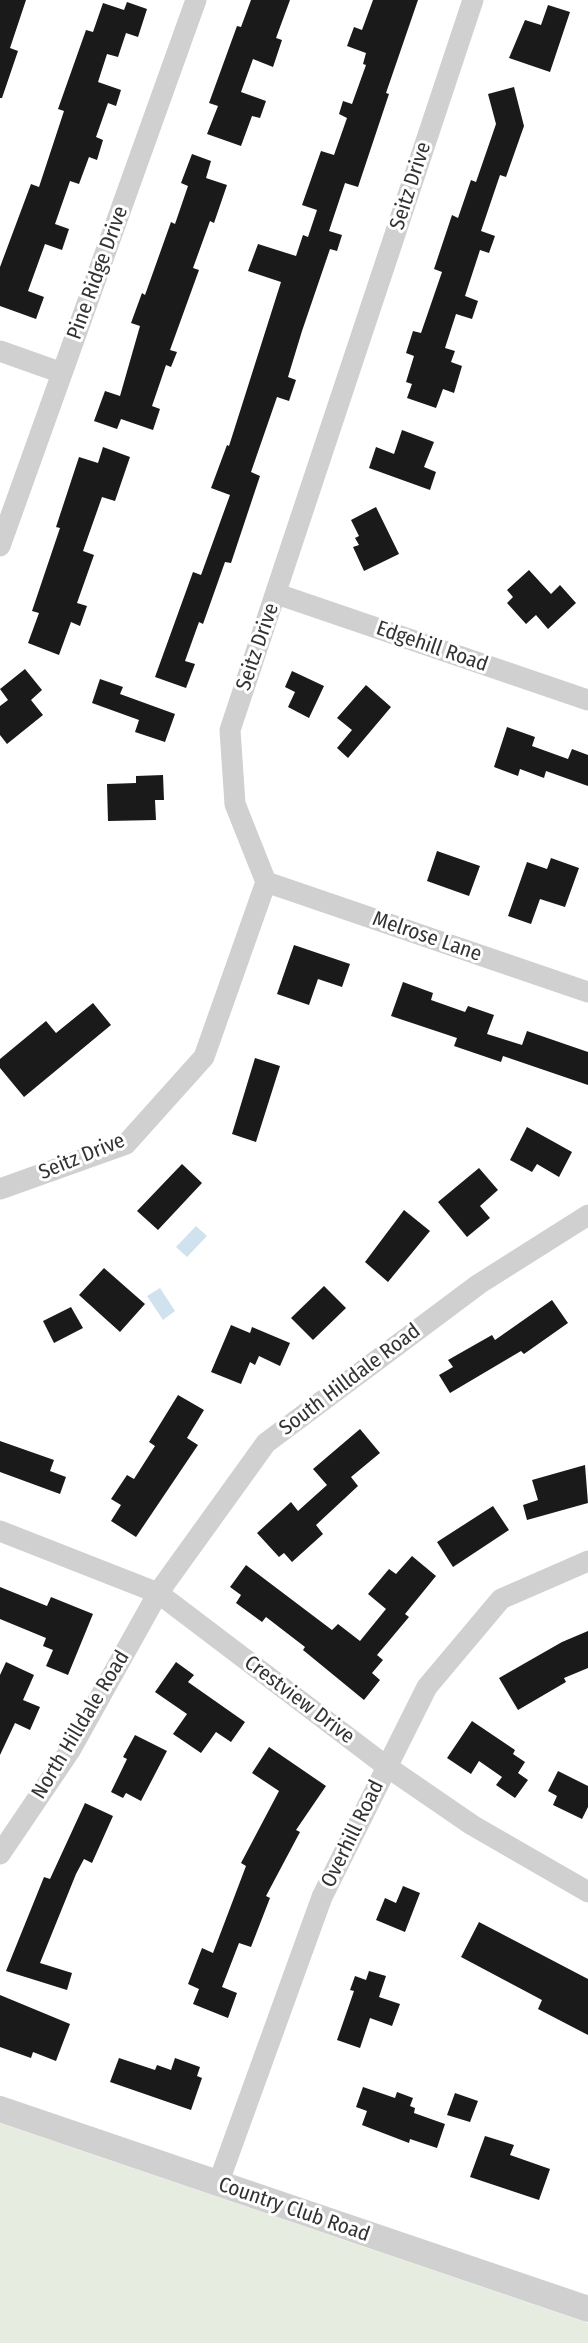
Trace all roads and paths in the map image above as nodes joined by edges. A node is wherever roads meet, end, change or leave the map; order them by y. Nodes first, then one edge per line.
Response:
1 (196, 0) edge
2 (473, 0) edge
3 (0, 351) edge
4 (62, 373) junction
5 (0, 546) edge
6 (277, 594) junction
7 (588, 700) edge
8 (266, 882) junction
9 (588, 992) edge
10 (0, 1189) edge
11 (588, 1215) edge
12 (0, 1531) edge
13 (588, 1561) edge
14 (159, 1593) junction
15 (386, 1766) junction
16 (0, 1854) edge
17 (588, 1892) edge
18 (0, 2109) edge
19 (218, 2184) junction
20 (588, 2309) edge

1 - 4 street, Pine Ridge Drive
2 - 6 street, Seitz Drive
3 - 4 street
4 - 5 street, Pine Ridge Drive
6 - 7 street, Edgehill Road
6 - 8 street, Seitz Drive
8 - 9 street, Melrose Lane
8 - 10 street, Seitz Drive
11 - 14 street, South Hilldale Road
12 - 14 street, Crestview Drive
13 - 15 street, Overhill Road
14 - 15 street, Crestview Drive
14 - 16 street, North Hilldale Road
15 - 17 street, Crestview Drive
15 - 19 street, Overhill Road
18 - 19 street, Country Club Road
19 - 20 street, Country Club Road

